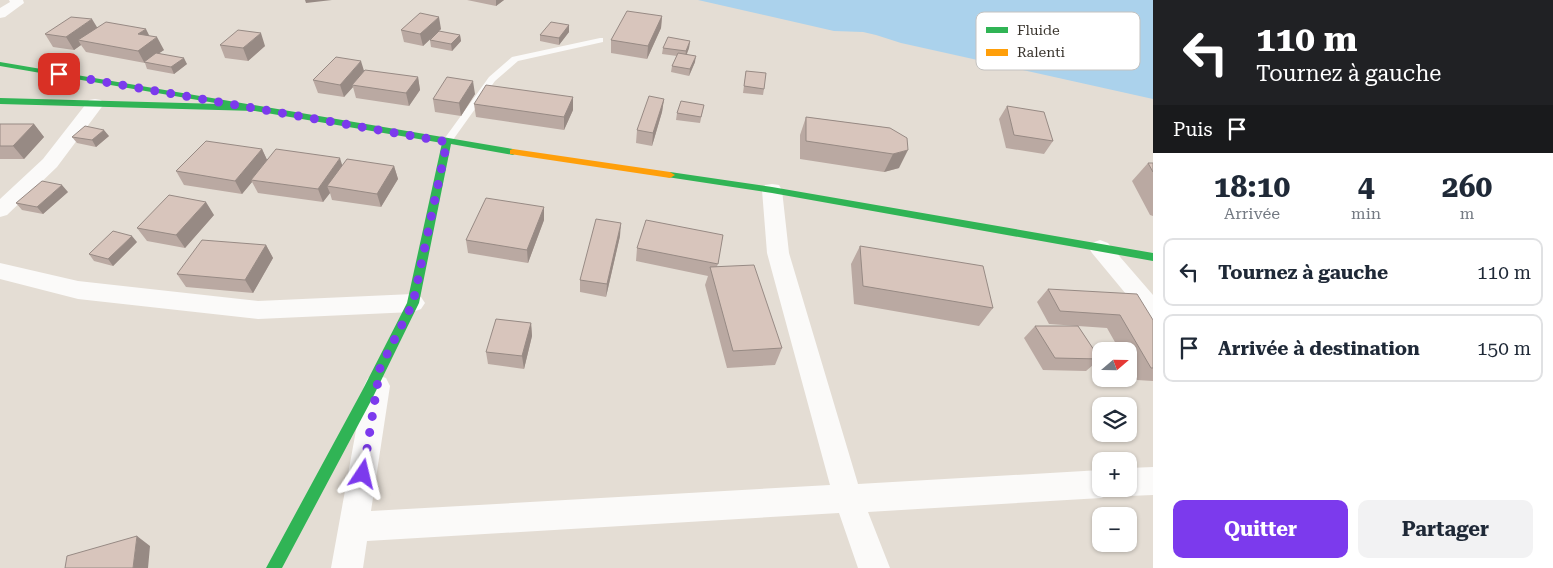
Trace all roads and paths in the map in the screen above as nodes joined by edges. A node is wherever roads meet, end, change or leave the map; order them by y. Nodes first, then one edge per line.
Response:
1 (18, 1) edge
2 (0, 14) edge
3 (600, 40) dead end
4 (0, 64) edge
5 (0, 101) edge
6 (95, 104) junction
7 (255, 108) junction
8 (447, 142) junction
9 (772, 190) junction
10 (0, 210) edge
11 (1100, 248) junction
12 (1153, 257) edge
13 (0, 271) edge
14 (413, 303) junction
15 (1153, 311) edge
16 (380, 368) junction
17 (1153, 480) edge
18 (1137, 481) edge
19 (1092, 484) edge
20 (848, 498) junction
21 (354, 526) junction
22 (274, 568) edge
23 (347, 568) edge
24 (874, 568) edge

1 - 2 street
3 - 8 lane
4 - 7 main road
5 - 6 main road
6 - 7 main road
6 - 10 street
7 - 8 main road
8 - 9 main road
8 - 14 main road
9 - 11 main road
9 - 20 street
11 - 12 main road
11 - 15 street
13 - 14 street
14 - 16 main road
16 - 21 street
16 - 22 main road
17 - 18 street
19 - 20 street
20 - 21 street
20 - 24 street
21 - 23 street

